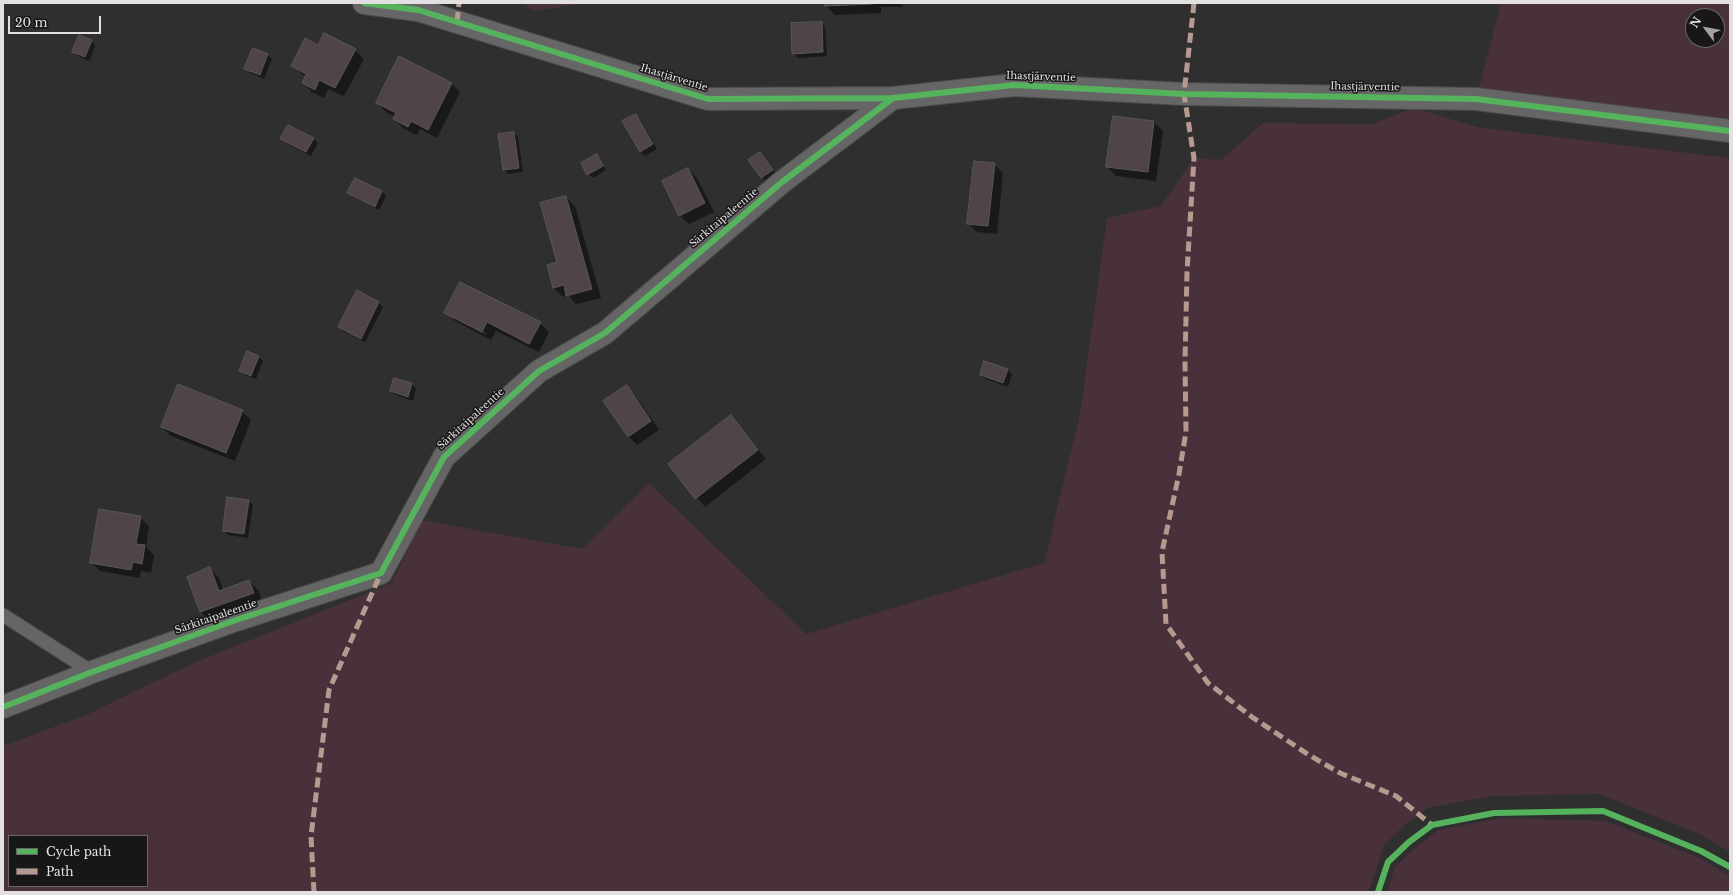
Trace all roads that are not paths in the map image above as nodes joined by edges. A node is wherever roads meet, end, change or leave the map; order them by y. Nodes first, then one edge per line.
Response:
1 (364, 3) edge
2 (894, 98) junction
3 (1730, 131) edge
4 (3, 615) edge
5 (92, 672) junction
6 (3, 707) edge

1 - 2 street, Ihastjärventie
2 - 3 street, Ihastjärventie
2 - 5 street, Särkitaipaleentie
4 - 5 lane
5 - 6 street, Särkitaipaleentie

